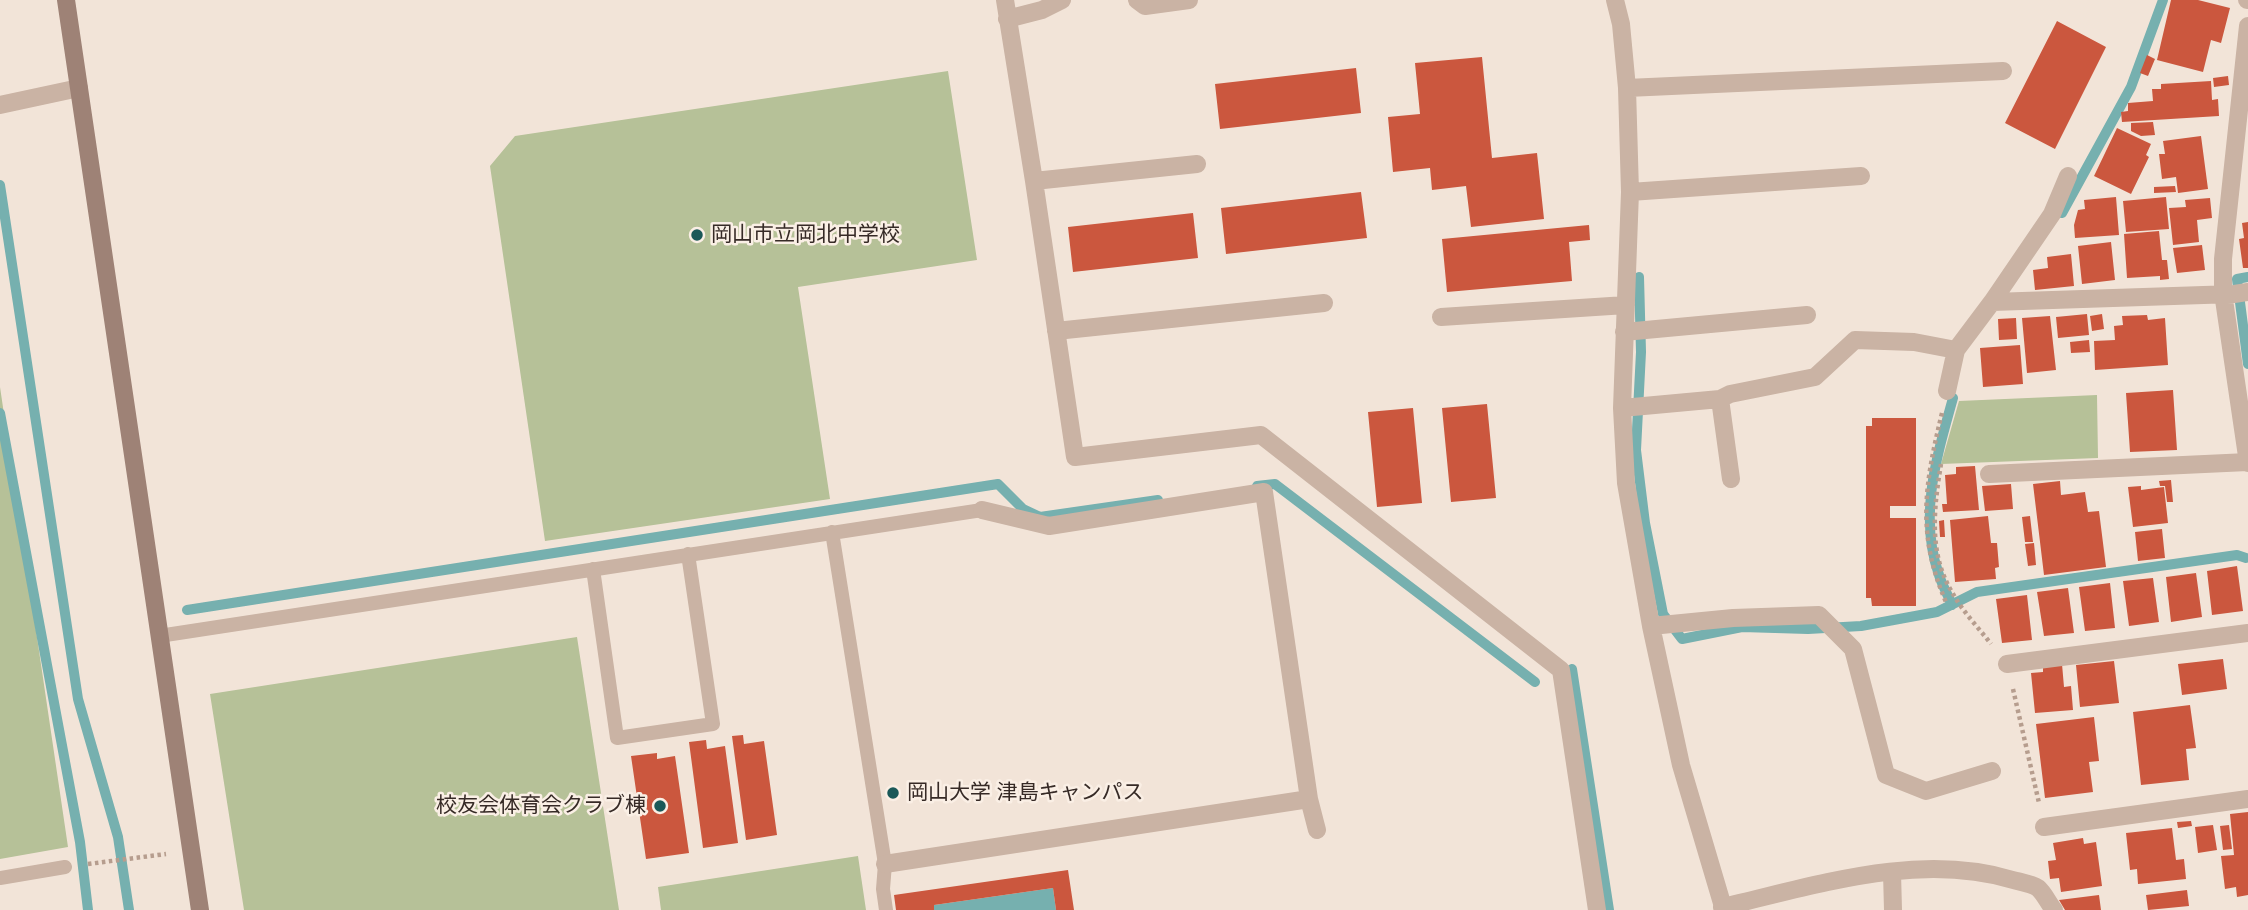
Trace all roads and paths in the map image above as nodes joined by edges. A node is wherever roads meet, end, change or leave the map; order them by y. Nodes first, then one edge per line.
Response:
1 (66, 0) edge
2 (1004, 0) edge
3 (1062, 0) edge
4 (1137, 0) edge
5 (1189, 0) edge
6 (1615, 0) edge
7 (1007, 19) junction
8 (2248, 26) edge
9 (2003, 71) dead end
10 (79, 88) junction
11 (1627, 88) junction
12 (0, 105) edge
13 (1197, 164) dead end
14 (1861, 176) dead end
15 (2068, 176) dead end
16 (1034, 181) junction
17 (1630, 192) junction
18 (2237, 293) edge
19 (1992, 302) junction
20 (1324, 303) dead end
21 (1626, 305) junction
22 (1807, 315) dead end
23 (1441, 317) dead end
24 (1056, 331) junction
25 (1635, 331) junction
26 (1956, 351) junction
27 (1947, 391) joint
28 (1720, 399) junction
29 (1633, 407) junction
30 (2248, 457) edge
31 (1941, 464) dead end
32 (1989, 474) dead end
33 (1731, 479) dead end
34 (982, 510) joint
35 (832, 532) junction
36 (688, 554) junction
37 (593, 569) junction
38 (1946, 602) dead end
39 (1663, 625) junction
40 (2248, 633) edge
41 (159, 636) junction
42 (2007, 664) junction
43 (1992, 771) dead end
44 (1309, 799) junction
45 (2248, 799) edge
46 (2044, 827) joint
47 (1317, 830) dead end
48 (137, 858) dead end
49 (90, 864) dead end
50 (885, 864) junction
51 (65, 867) dead end
52 (1892, 872) junction
53 (0, 878) edge
54 (1723, 908) edge
55 (200, 910) edge
56 (886, 910) edge
57 (1597, 910) edge
58 (1894, 910) edge
59 (2054, 910) edge

1 - 10 street
2 - 7 street
3 - 7 street
4 - 5 street
6 - 11 street
7 - 16 street
8 - 18 street
9 - 11 street
10 - 12 street
10 - 41 street
11 - 17 street
13 - 16 street
14 - 17 street
15 - 19 street
16 - 24 street
17 - 21 street
18 - 19 street
18 - 30 street
19 - 26 street
20 - 24 street
21 - 23 street
21 - 25 street
22 - 25 street
24 - 57 street
25 - 29 street
26 - 27 street
26 - 28 street
27 - 38 path
28 - 29 street
28 - 33 street
29 - 39 street
30 - 32 street
31 - 42 path
34 - 35 lane
34 - 44 street
35 - 36 lane
35 - 50 lane
36 - 37 lane
36 - 37 lane
37 - 41 lane
39 - 43 street
39 - 54 street
40 - 42 street
41 - 55 street
42 - 46 path
44 - 47 street
44 - 50 street
45 - 46 street
48 - 49 path
50 - 56 lane
51 - 53 lane
52 - 54 street
52 - 58 street
52 - 59 street

